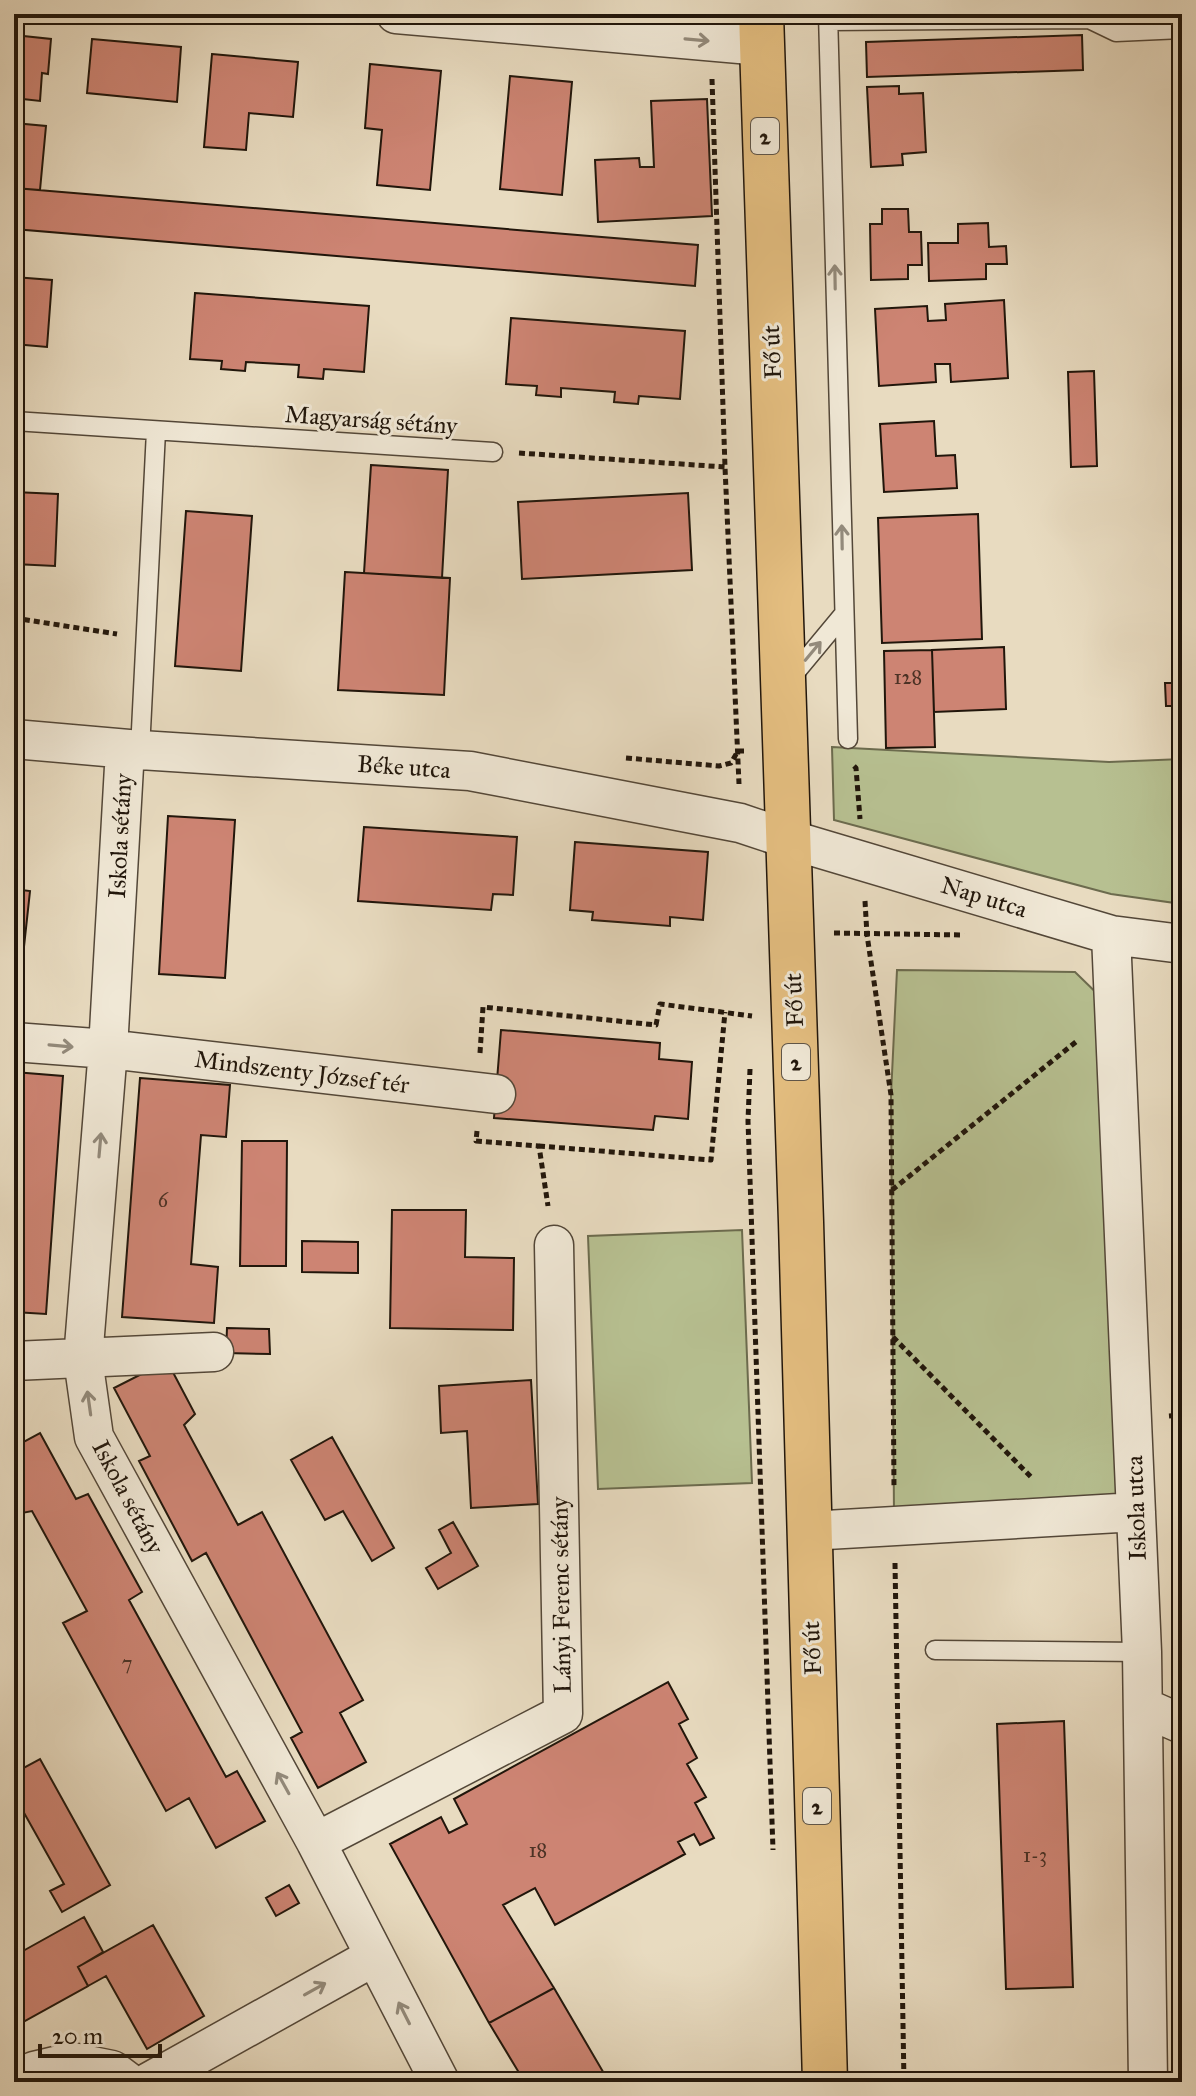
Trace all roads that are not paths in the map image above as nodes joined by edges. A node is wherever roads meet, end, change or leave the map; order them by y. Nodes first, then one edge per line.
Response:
1 (396, 14) edge
2 (828, 17) edge
3 (1182, 29) edge
4 (762, 30) edge
5 (14, 421) edge
6 (156, 431) junction
7 (493, 452) road end
8 (843, 615) junction
9 (783, 687) junction
10 (14, 739) edge
11 (848, 739) dead end
12 (132, 750) junction
13 (788, 839) junction
14 (1111, 935) junction
15 (1182, 944) edge
16 (14, 1042) edge
17 (108, 1049) junction
18 (487, 1093) road end
19 (554, 1245) road end
20 (214, 1352) dead end
21 (83, 1359) junction
22 (14, 1361) edge
23 (1136, 1512) junction
24 (809, 1531) junction
25 (935, 1650) dead end
26 (1142, 1652) junction
27 (1143, 1707) junction
28 (1182, 1724) edge
29 (316, 1842) junction
30 (375, 1956) junction
31 (14, 2081) edge
32 (128, 2082) edge
33 (149, 2082) edge
34 (440, 2082) edge
35 (825, 2082) edge
36 (1148, 2082) edge

1 -> 4 street
2 - 3 lane
8 -> 2 lane
4 - 9 main road, Fő út / 2
5 - 6 lane, Magyarság sétány
6 - 7 lane, Magyarság sétány
6 - 12 lane, Iskola sétány
9 -> 8 lane
8 - 11 lane
9 - 13 main road, Fő út / 2
10 - 12 street, Béke utca
12 - 13 street, Béke utca
12 - 17 street, Iskola sétány
13 - 14 street, Nap utca
13 - 24 main road, Fő út / 2
14 - 15 street, Nap utca
14 - 23 street, Iskola utca
16 -> 17 street, Mindszenty József tér
17 - 18 street, Mindszenty József tér
21 -> 17 street, Iskola sétány
19 - 29 street, Lányi Ferenc sétány
20 - 21 street
21 - 22 street
29 -> 21 street, Iskola sétány
23 - 24 street
23 - 26 street, Iskola utca
24 - 35 main road, Fő út / 2
25 - 26 lane
26 - 27 street, Iskola utca
27 - 28 street
27 - 36 street, Iskola utca
29 - 30 street, Iskola sétány
33 -> 30 street
34 -> 30 street, Iskola sétány
31 - 32 street

